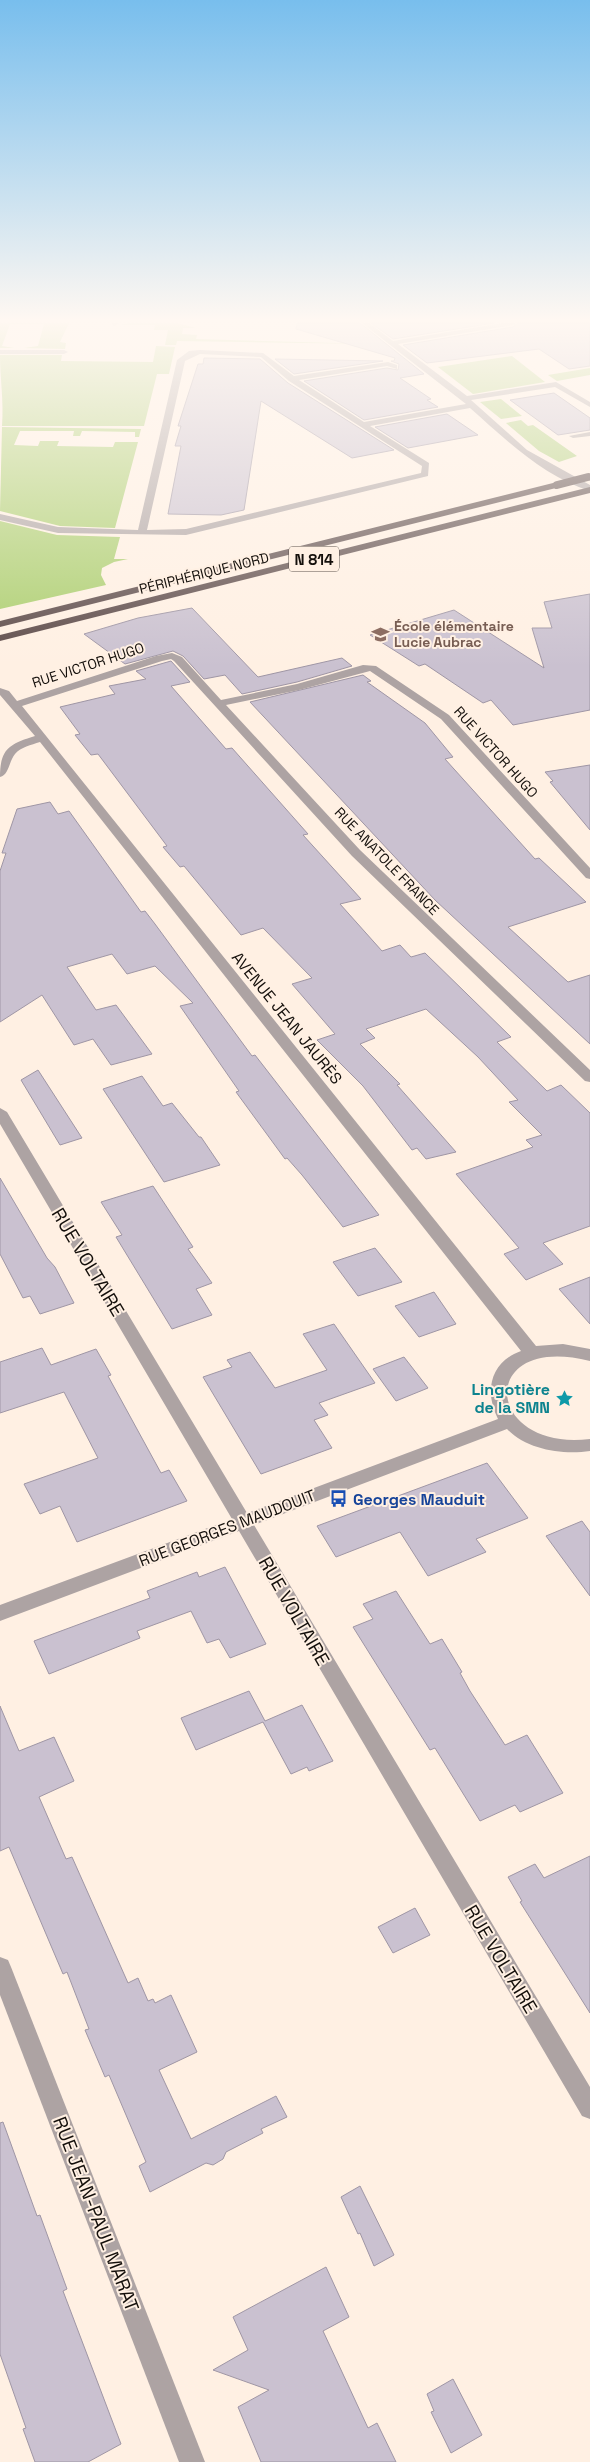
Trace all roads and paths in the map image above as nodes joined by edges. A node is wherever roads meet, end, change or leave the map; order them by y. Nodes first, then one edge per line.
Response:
1 (163, 438) edge
2 (384, 438) edge
3 (508, 438) edge
4 (587, 485) edge
5 (0, 517) edge
6 (142, 533) junction
7 (0, 624) edge
8 (0, 638) edge
9 (172, 656) joint
10 (0, 691) edge
11 (0, 702) edge
12 (220, 703) junction
13 (15, 705) junction
14 (42, 738) junction
15 (0, 774) edge
16 (590, 875) edge
17 (590, 1078) edge
18 (0, 1112) edge
19 (532, 1353) junction
20 (590, 1355) edge
21 (509, 1422) junction
22 (590, 1445) edge
23 (243, 1522) junction
24 (0, 1613) edge
25 (0, 1966) edge
26 (590, 2108) edge
27 (192, 2462) edge

1 - 6 street
2 - 6 street
3 - 4 street
4 - 7 highway, PÉRIPHÉRIQUE NORD / N 814, bridge
4 - 8 highway, PÉRIPHÉRIQUE NORD / N 814
5 - 6 street
9 - 12 street, RUE ANATOLE FRANCE
9 - 13 street, RUE VICTOR HUGO
10 - 13 street, AVENUE JEAN JAURÈS
11 - 13 street
12 - 16 street, RUE VICTOR HUGO
12 - 17 street, RUE ANATOLE FRANCE
13 - 14 street, AVENUE JEAN JAURÈS
14 - 15 street
14 - 19 street, AVENUE JEAN JAURÈS
18 - 23 street, RUE VOLTAIRE
19 - 20 street
19 - 21 street
21 - 22 street
21 - 23 street, RUE GEORGES MAUDOUIT
23 - 24 street, RUE GEORGES MAUDOUIT
23 - 26 street, RUE VOLTAIRE
25 - 27 street, RUE JEAN-PAUL MARAT

